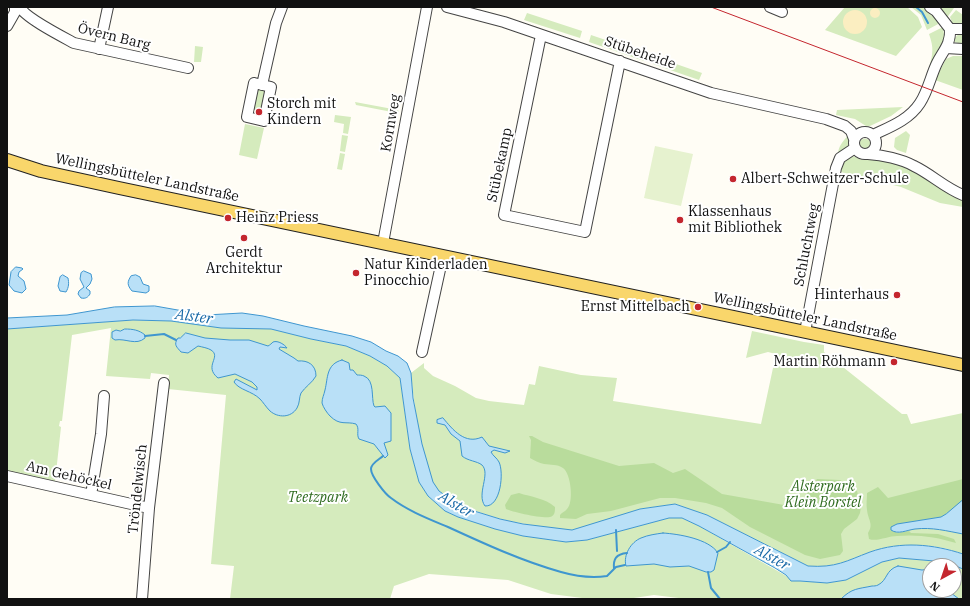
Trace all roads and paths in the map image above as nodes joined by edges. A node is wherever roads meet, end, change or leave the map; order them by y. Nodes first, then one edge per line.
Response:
1 (15, 7) edge
2 (20, 7) edge
3 (108, 7) edge
4 (282, 7) edge
5 (427, 7) edge
6 (447, 7) edge
7 (770, 7) edge
8 (930, 7) edge
9 (782, 12) dead end
10 (7, 26) edge
11 (950, 29) junction
12 (963, 29) edge
13 (541, 35) junction
14 (946, 48) junction
15 (99, 49) junction
16 (963, 49) edge
17 (620, 61) junction
18 (188, 68) dead end
19 (262, 85) dead end
20 (826, 120) junction
21 (868, 133) junction
22 (855, 144) junction
23 (876, 146) junction
24 (868, 154) junction
25 (883, 156) junction
26 (7, 160) edge
27 (963, 195) edge
28 (383, 243) junction
29 (443, 256) junction
30 (805, 332) junction
31 (422, 352) dead end
32 (963, 365) edge
33 (164, 383) dead end
34 (104, 396) dead end
35 (7, 476) edge
36 (91, 495) junction
37 (149, 508) junction
38 (142, 599) edge

1 - 10 street
2 - 15 street, Övern Barg
3 - 15 street
4 - 19 street
5 - 28 street, Kornweg
6 - 13 street, Stübeheide
7 - 9 street
8 - 11 street
11 - 12 street
11 - 14 street
13 - 17 street, Stübeheide
13 - 17 street, Stübekamp
14 - 16 street
14 - 21 street
15 - 18 street, Övern Barg
17 - 20 street, Stübeheide
20 - 21 street, Stübeheide
20 - 22 street, Stübeheide
21 - 22 street
21 - 23 street
22 - 24 street
22 - 30 street, Schluchtweg
23 - 24 street
23 - 25 street
24 - 25 street
25 - 27 street
26 - 28 main road, Wellingsbütteler Landstraße
28 - 29 main road, Wellingsbütteler Landstraße
29 - 30 main road, Wellingsbütteler Landstraße
29 - 31 street
30 - 32 main road, Wellingsbütteler Landstraße
33 - 37 street, Tröndelwisch
34 - 36 street
35 - 36 street, Am Gehöckel
36 - 37 street, Am Gehöckel
37 - 38 street, Tröndelwisch

